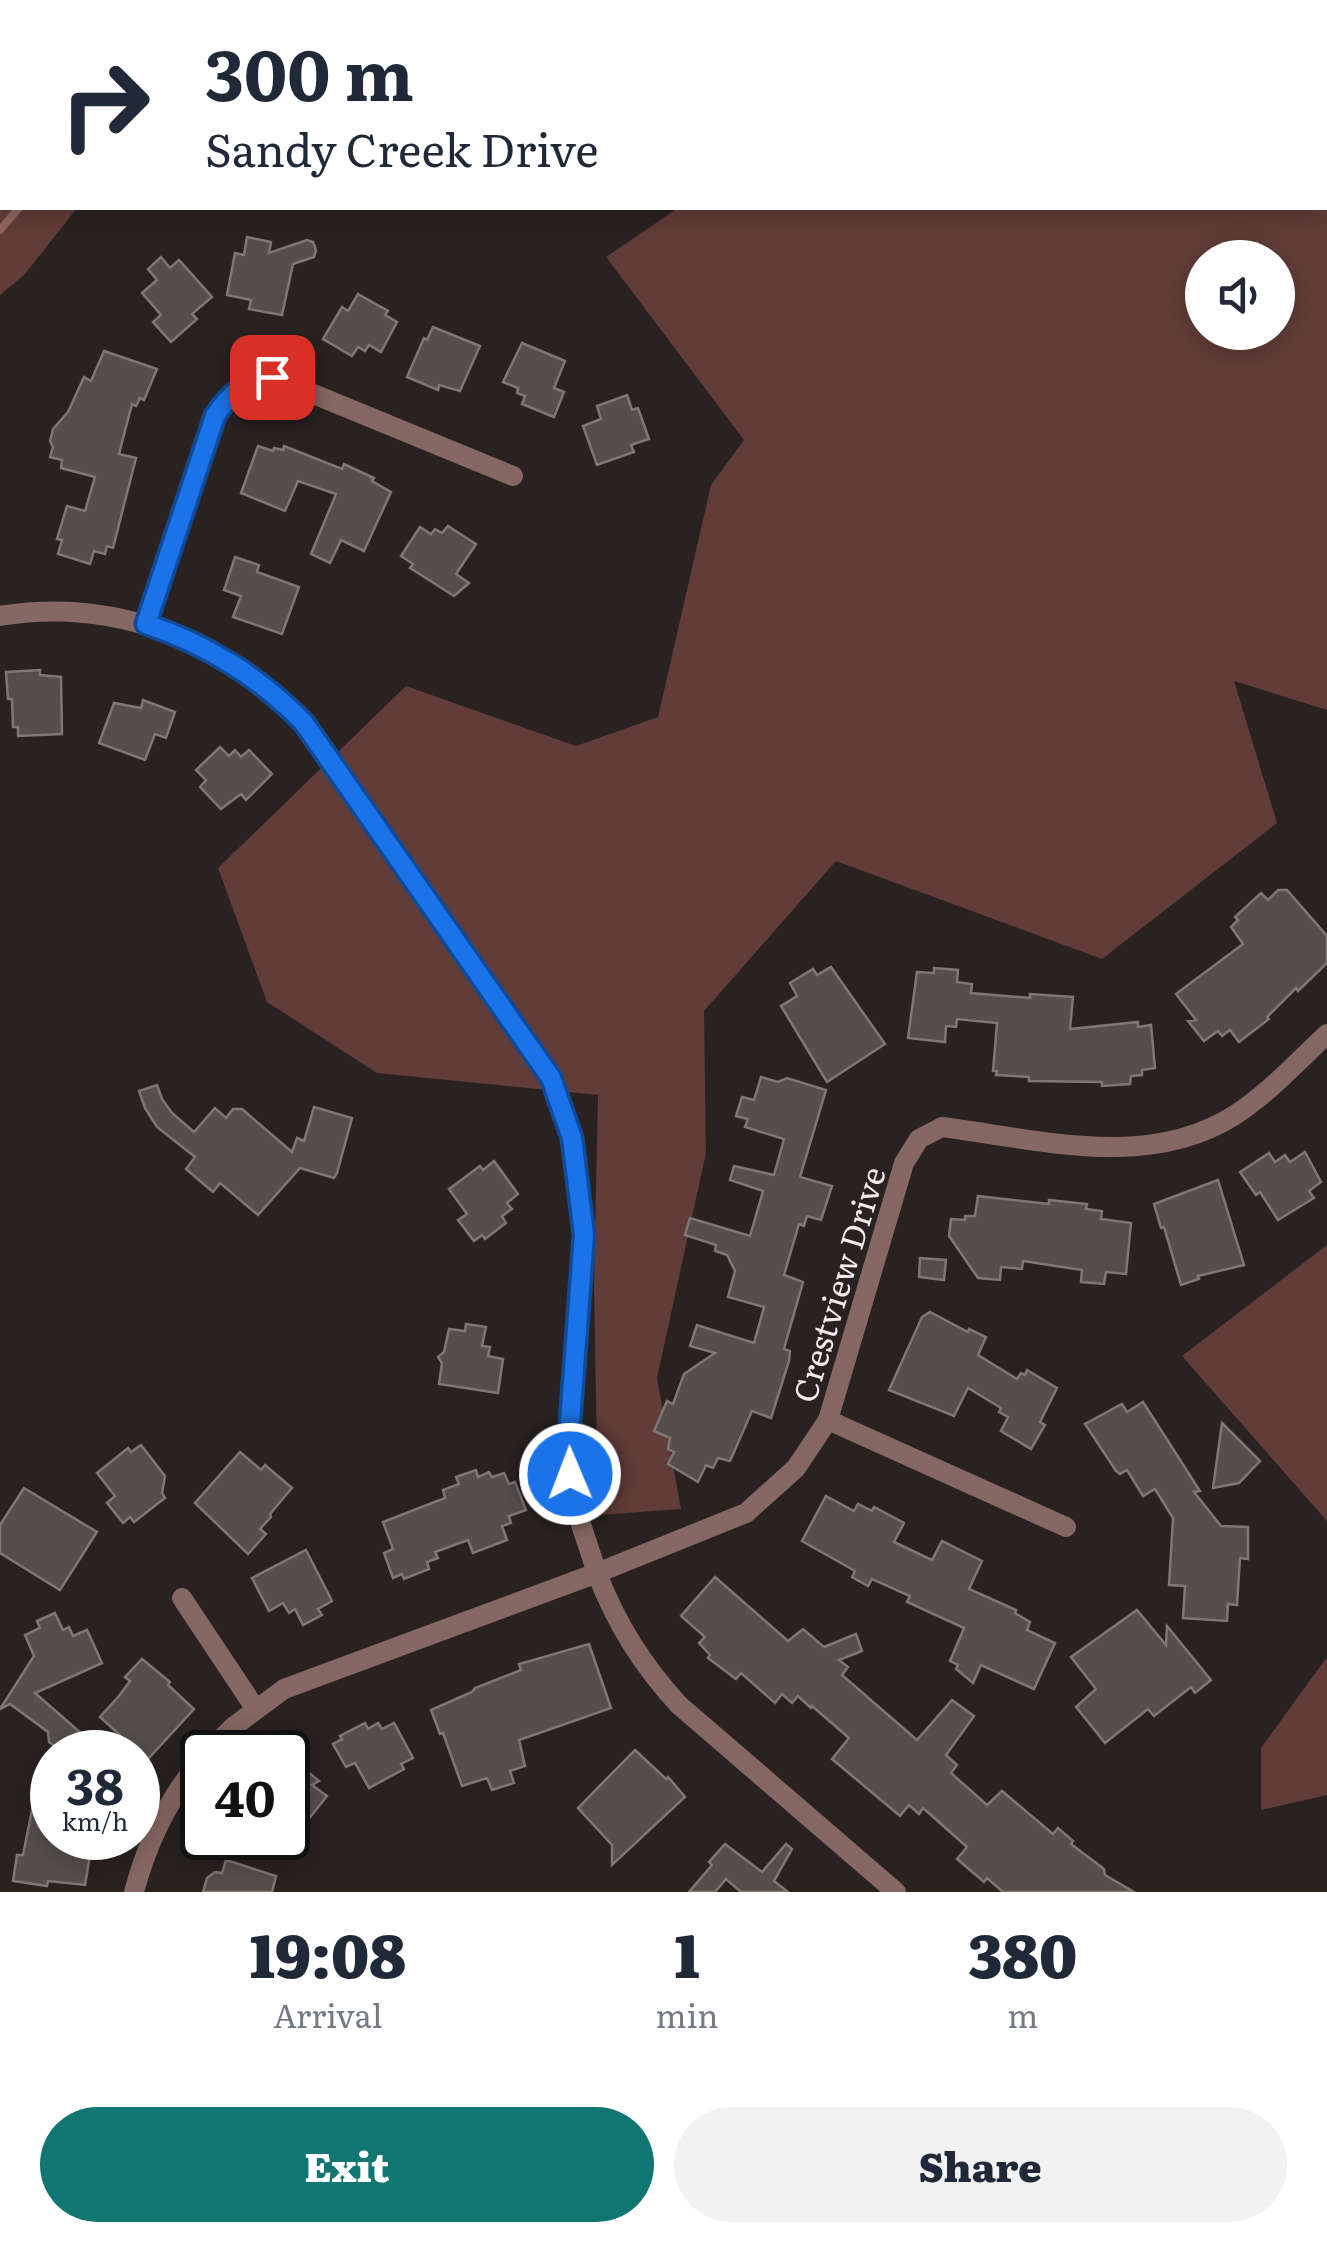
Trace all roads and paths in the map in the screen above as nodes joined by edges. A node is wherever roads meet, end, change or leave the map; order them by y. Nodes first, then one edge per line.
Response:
1 (513, 476) dead end
2 (0, 616) edge
3 (146, 624) junction
4 (1327, 1034) edge
5 (828, 1420) junction
6 (1066, 1526) dead end
7 (598, 1573) junction
8 (182, 1598) dead end
9 (255, 1708) junction
10 (232, 1730) edge
11 (180, 1792) edge
12 (134, 1892) edge
13 (896, 1892) edge

1 - 3 street
2 - 3 street
3 - 7 street
4 - 5 street, Crestview Drive
5 - 6 street
5 - 7 street, Crestview Drive
7 - 9 street, Crestview Drive
7 - 13 street
8 - 9 street
9 - 10 street, Crestview Drive
11 - 12 street

